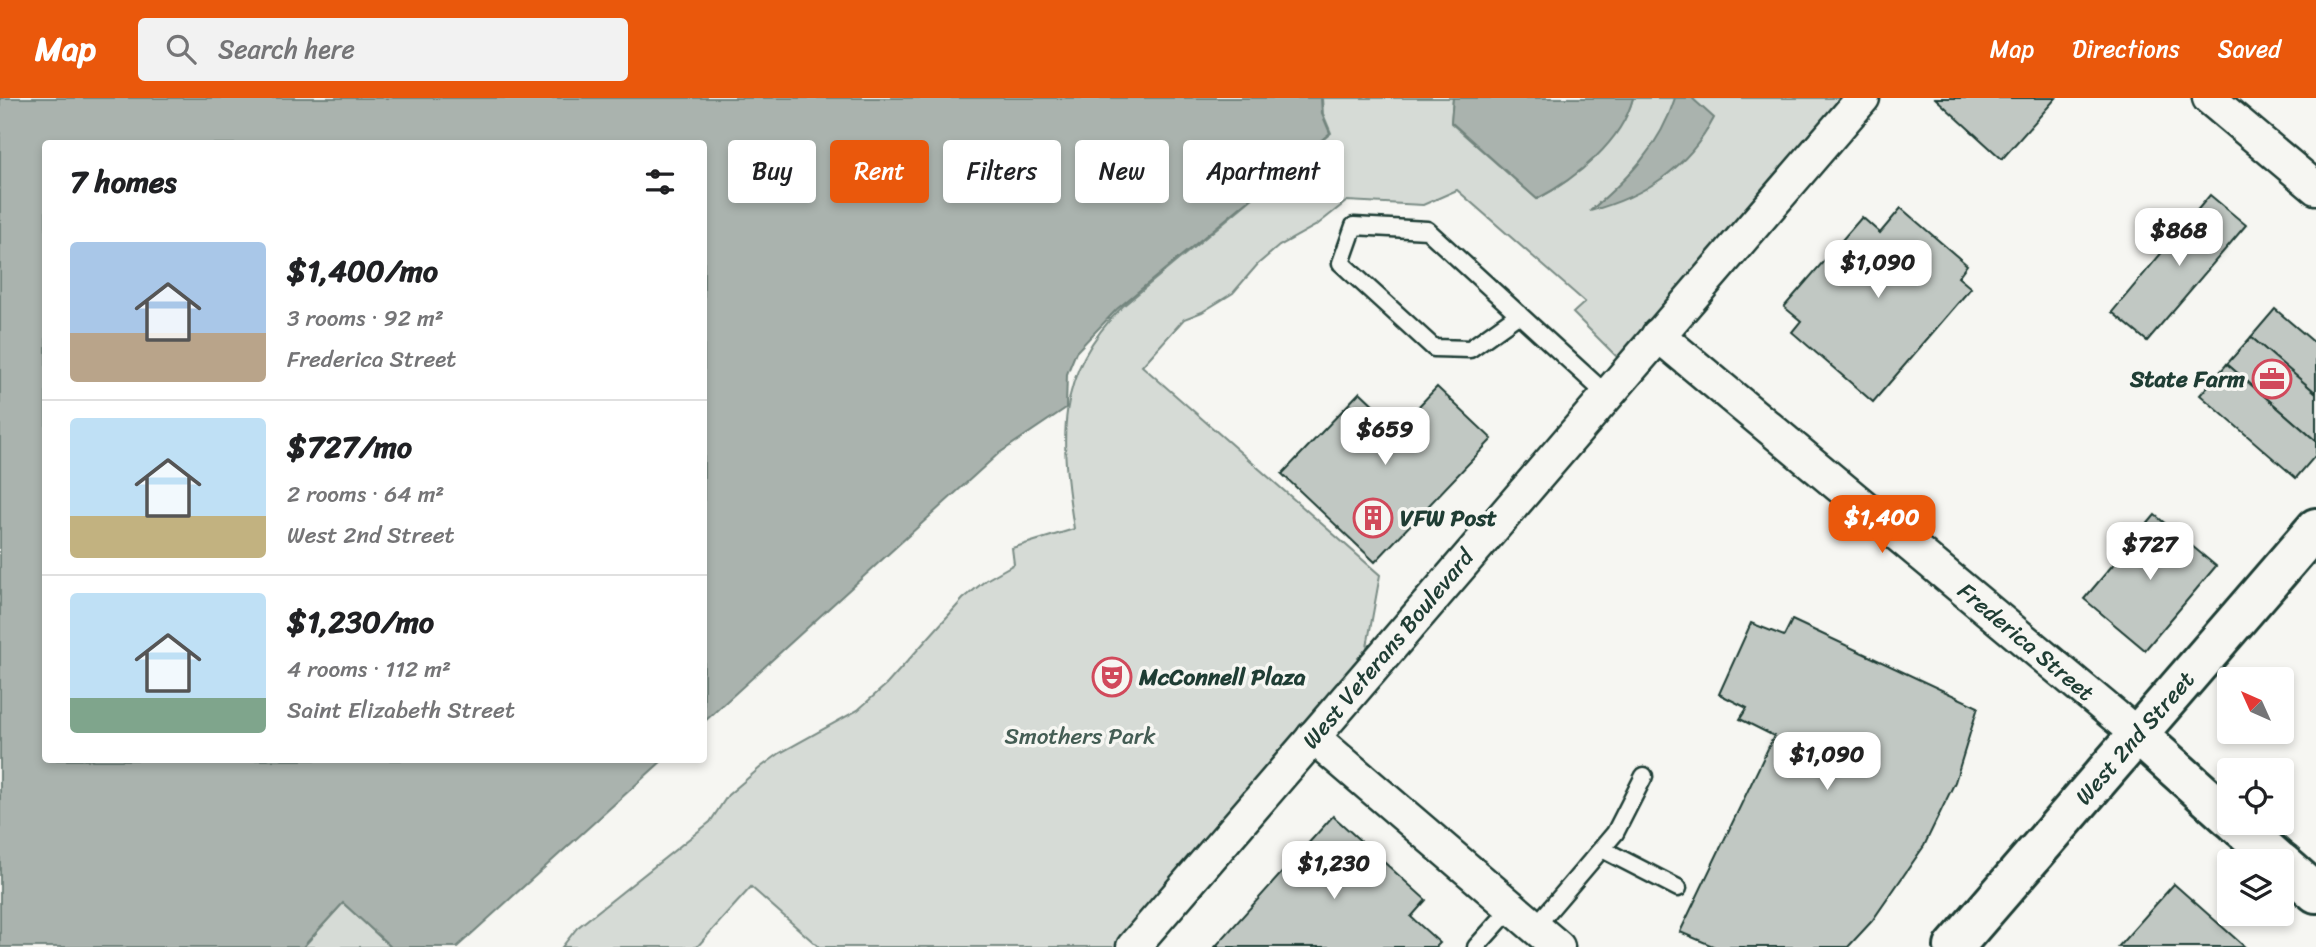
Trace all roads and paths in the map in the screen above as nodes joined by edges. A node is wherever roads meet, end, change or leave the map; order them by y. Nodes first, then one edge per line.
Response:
1 (1863, 98) edge
2 (2209, 98) edge
3 (2316, 188) edge
4 (1519, 314) junction
5 (1658, 335) junction
6 (1607, 395) junction
7 (2316, 528) edge
8 (2138, 735) junction
9 (1313, 737) junction
10 (1644, 776) dead end
11 (2217, 806) edge
12 (2250, 835) edge
13 (1602, 849) junction
14 (2266, 849) edge
15 (2294, 874) edge
16 (1678, 888) dead end
17 (2316, 893) edge
18 (1535, 927) edge
19 (1133, 947) edge
20 (1476, 947) edge
21 (1954, 947) edge

1 - 5 street, West Veterans Boulevard
2 - 3 street
4 - 4 lane
4 - 6 lane
5 - 6 street, West Veterans Boulevard
5 - 8 street, Frederica Street
6 - 9 street, West Veterans Boulevard
7 - 8 main road, West 2nd Street
8 - 11 main road, Frederica Street
8 - 21 main road, West 2nd Street
9 - 18 street
9 - 19 street, West Veterans Boulevard
10 - 13 lane
12 - 14 main road
13 - 16 lane
13 - 18 lane
15 - 17 main road
18 - 20 lane

